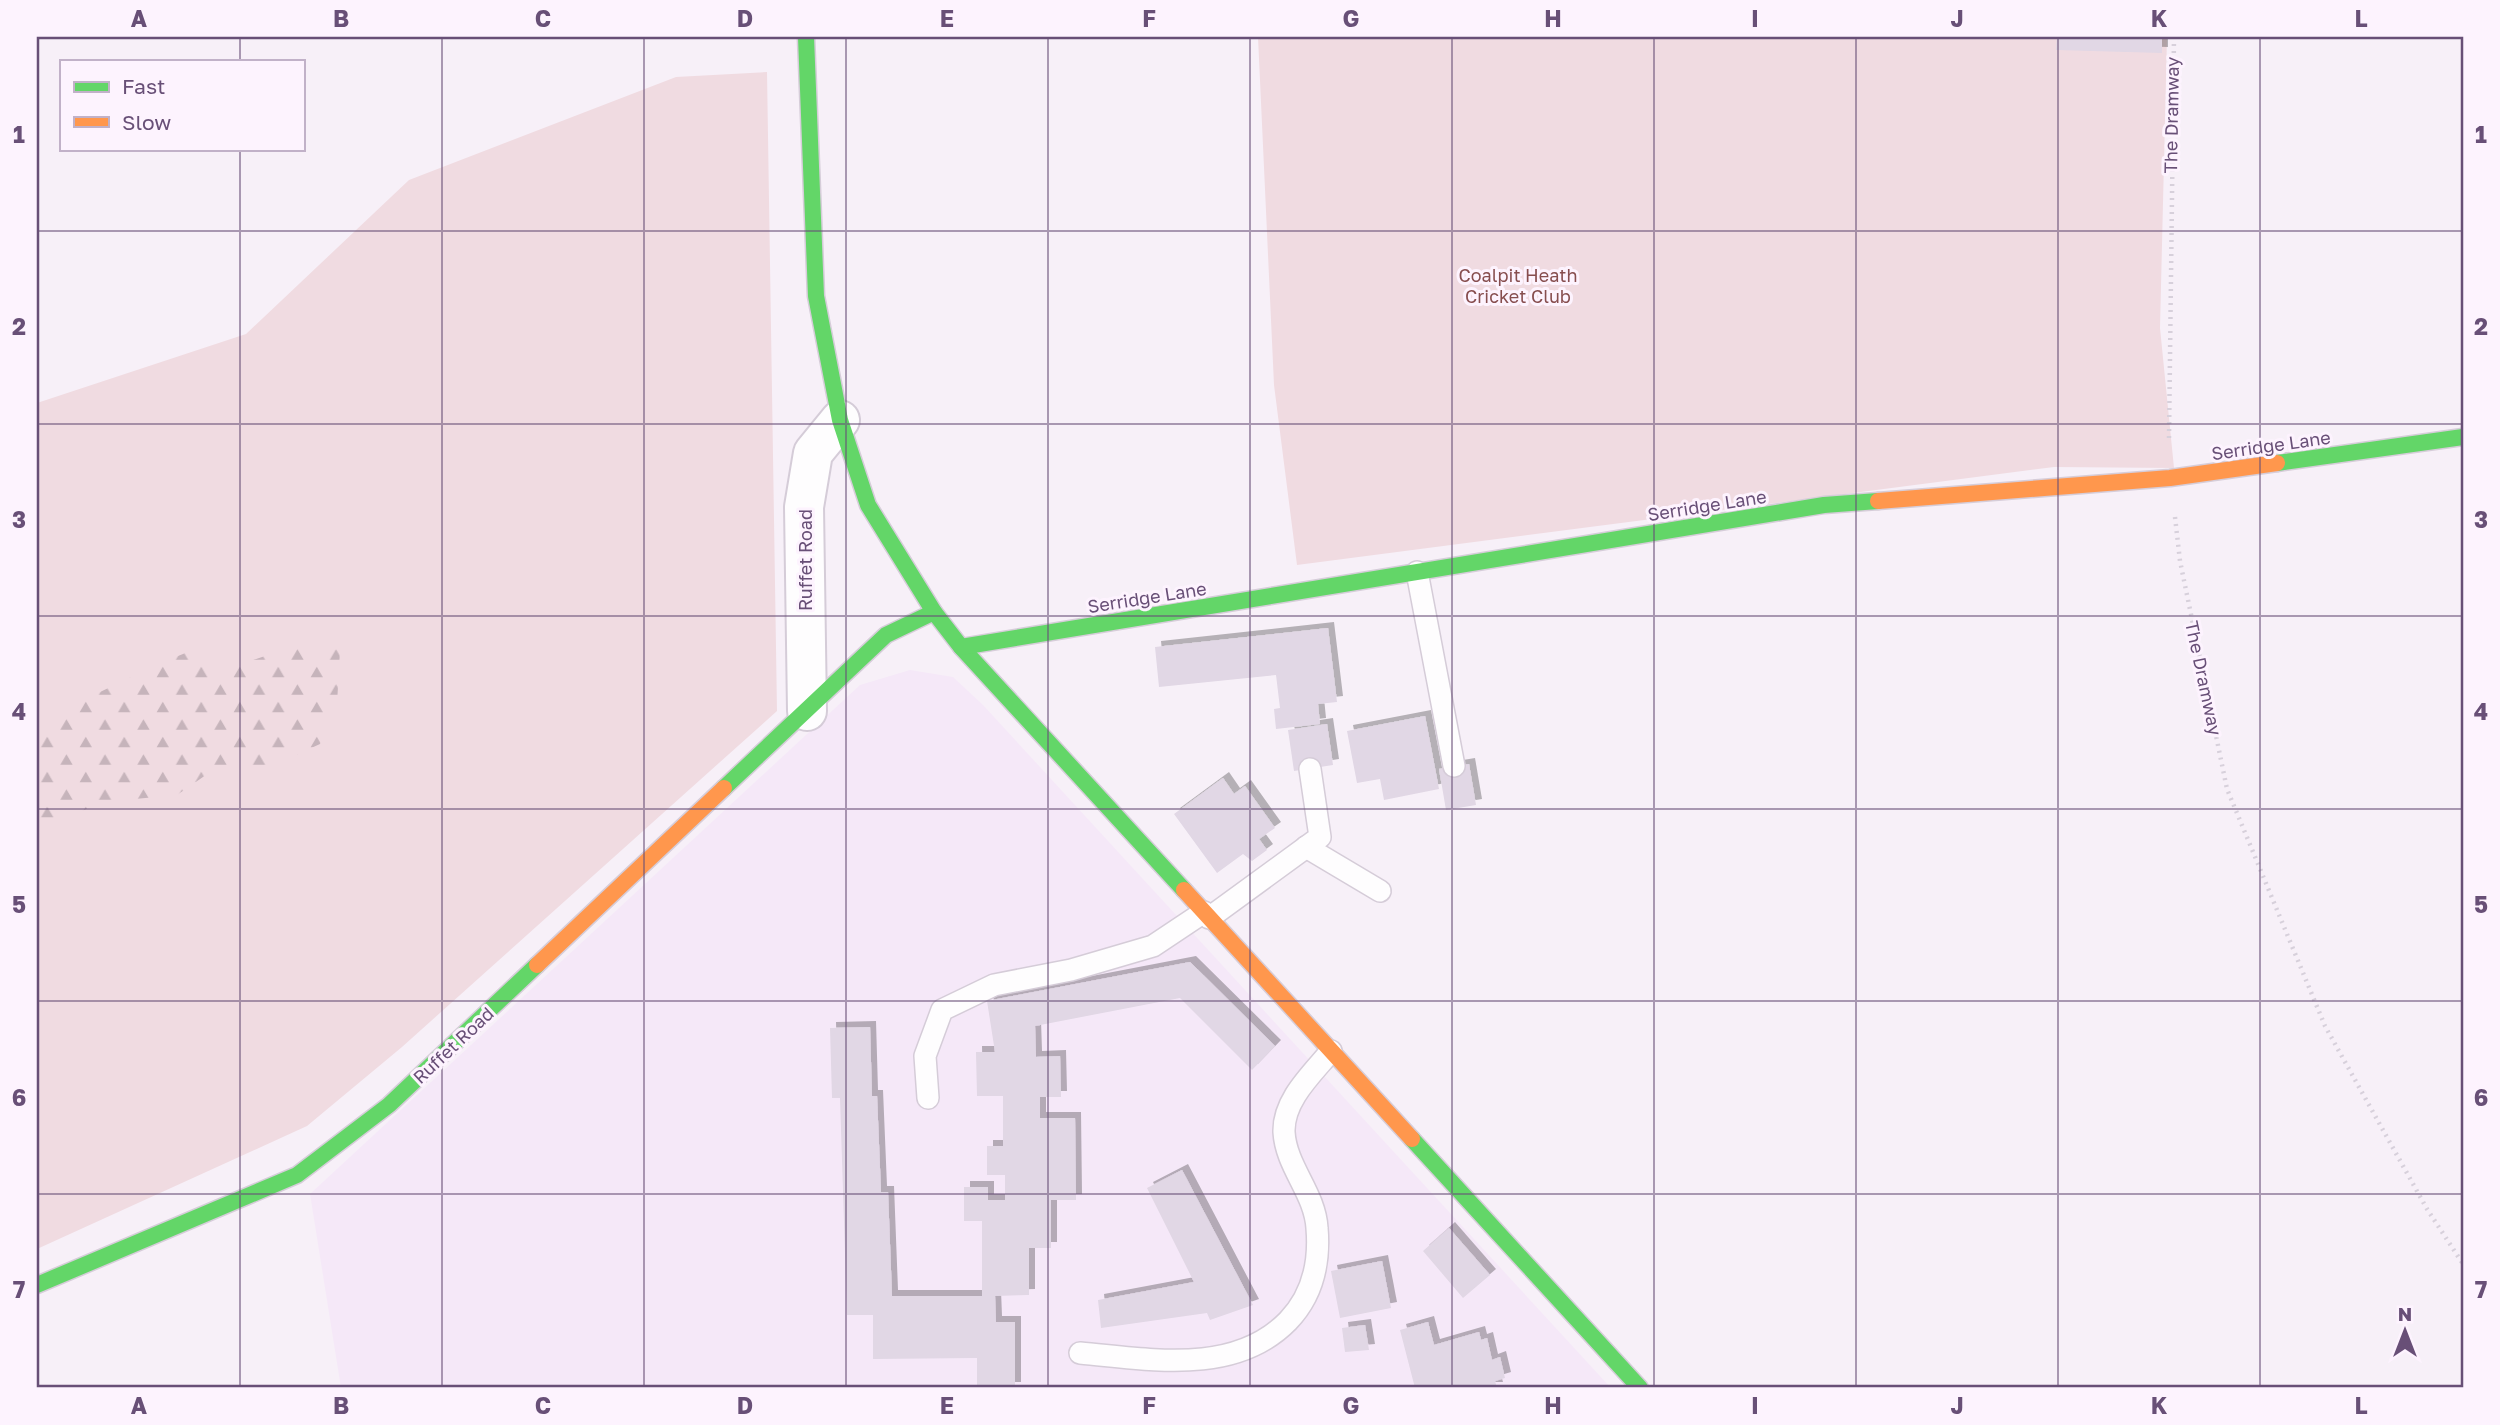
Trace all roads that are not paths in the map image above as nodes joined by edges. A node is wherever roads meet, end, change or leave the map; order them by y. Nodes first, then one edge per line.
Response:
1 (806, 37) edge
2 (840, 420) junction
3 (2463, 437) edge
4 (1417, 572) junction
5 (934, 612) junction
6 (961, 647) junction
7 (807, 711) junction
8 (1454, 766) dead end
9 (1310, 769) dead end
10 (1306, 847) junction
11 (1380, 891) dead end
12 (1207, 915) junction
13 (1331, 1051) junction
14 (928, 1098) dead end
15 (37, 1285) edge
16 (1080, 1353) dead end
17 (1640, 1388) edge

1 - 2 street
2 - 5 street
2 - 7 street, Ruffet Road
3 - 4 street, Serridge Lane
4 - 6 street, Serridge Lane
4 - 8 lane
5 - 6 street
5 - 7 street, Ruffet Road
6 - 12 street
7 - 15 street, Ruffet Road
9 - 10 lane
10 - 11 lane
10 - 12 lane
12 - 13 street
12 - 14 lane
13 - 16 lane
13 - 17 street

